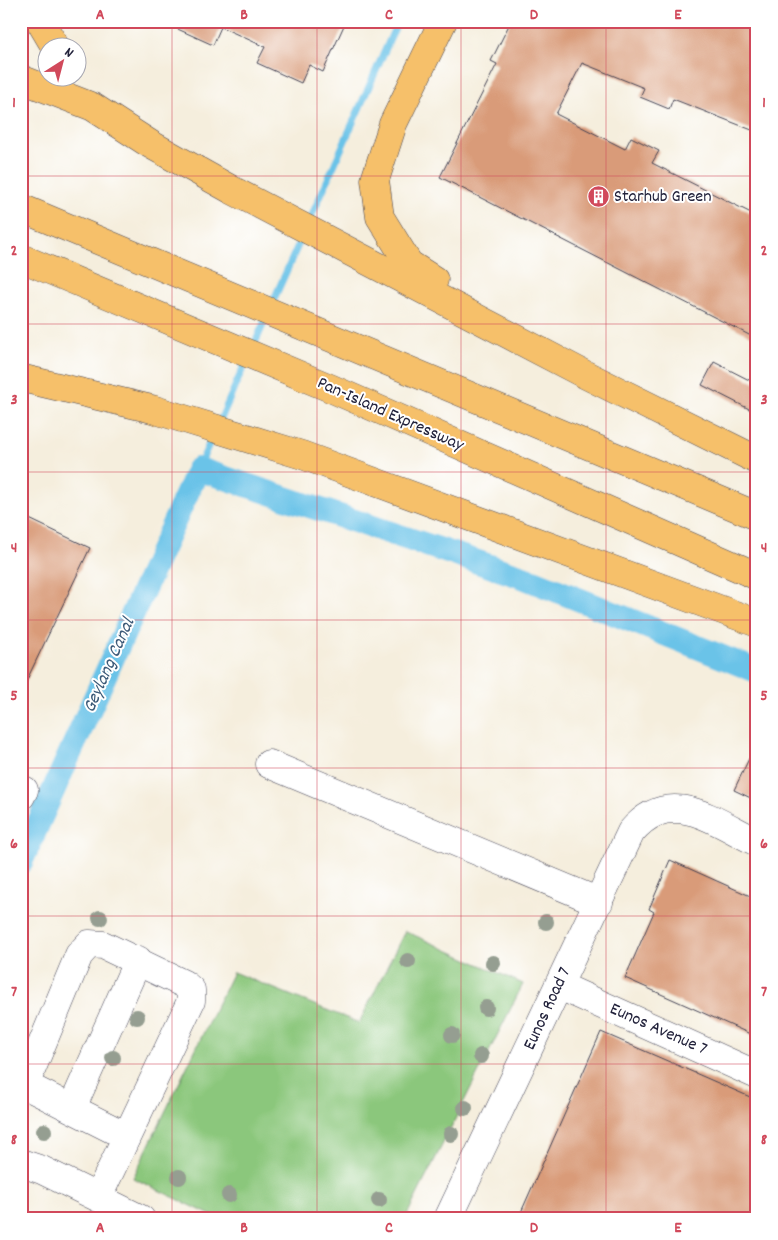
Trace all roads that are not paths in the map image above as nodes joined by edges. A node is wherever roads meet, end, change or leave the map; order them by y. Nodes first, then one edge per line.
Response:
1 (40, 21) edge
2 (443, 21) edge
3 (50, 38) edge
4 (21, 79) edge
5 (81, 88) edge
6 (93, 107) junction
7 (21, 208) edge
8 (21, 258) edge
9 (582, 373) junction
10 (21, 378) edge
11 (757, 460) edge
12 (757, 516) edge
13 (757, 576) edge
14 (757, 623) edge
15 (269, 764) dead end
16 (21, 789) edge
17 (21, 796) edge
18 (757, 842) edge
19 (599, 902) junction
20 (138, 960) junction
21 (560, 986) junction
22 (757, 1075) edge
23 (72, 1108) junction
24 (127, 1134) junction
25 (21, 1163) edge
26 (98, 1197) junction
27 (141, 1219) edge
28 (448, 1219) edge

1 - 3 highway
2 - 9 highway
4 - 6 highway
5 - 6 highway
6 - 9 highway
7 - 12 highway
8 - 13 highway, Pan-Island Expressway
9 - 11 highway
10 - 14 highway
15 - 19 lane
16 - 17 lane
18 - 19 lane, Eunos Road 7
19 - 21 lane, Eunos Road 7
20 - 23 lane
20 - 23 lane
20 - 24 lane
21 - 22 lane, Eunos Avenue 7
21 - 28 lane, Eunos Road 7
23 - 24 lane
24 - 26 lane
25 - 26 lane
26 - 27 lane

